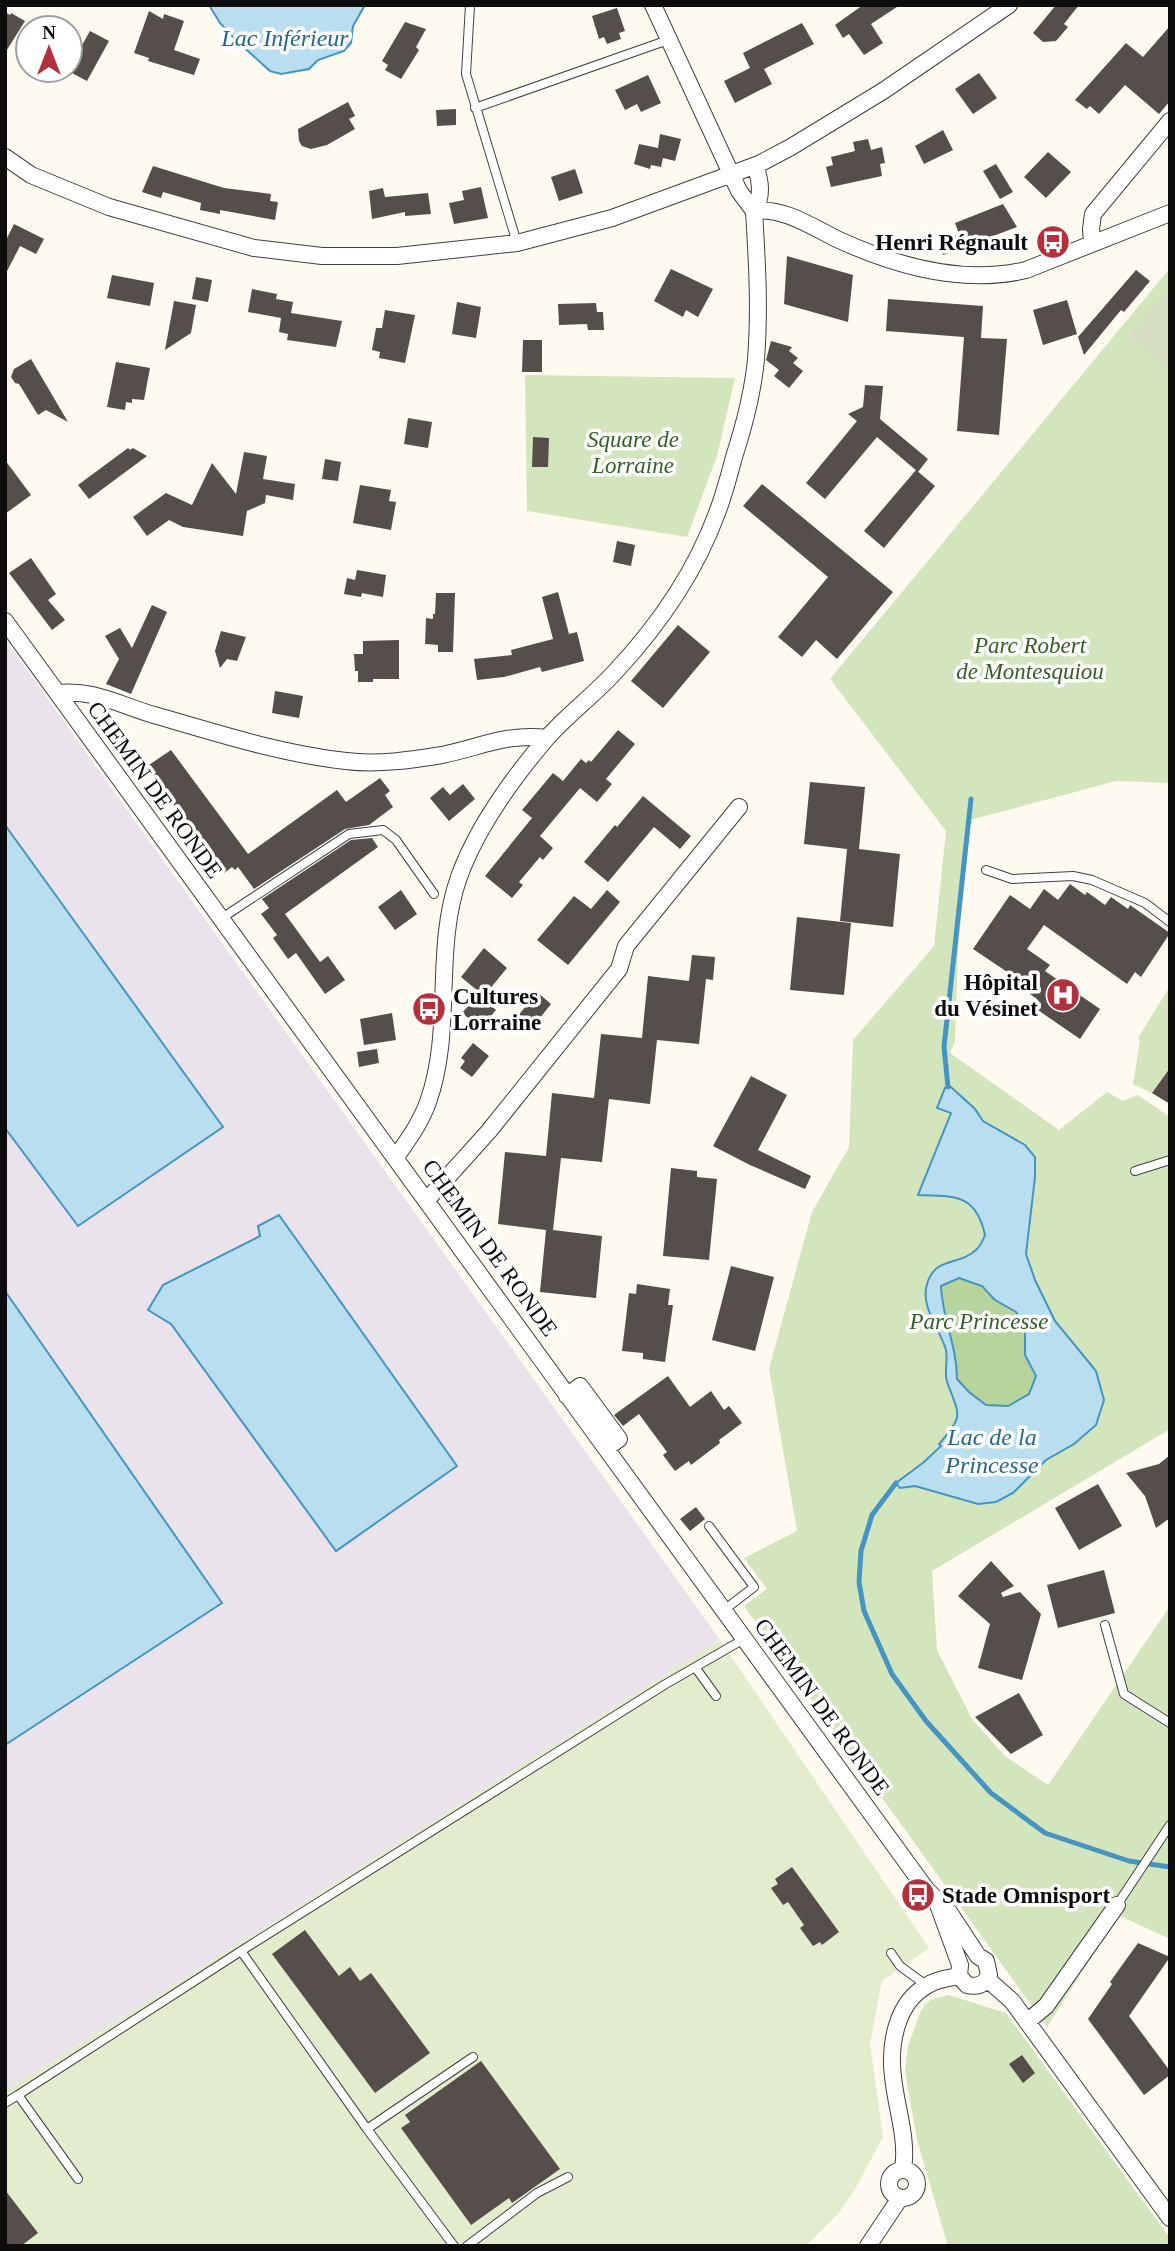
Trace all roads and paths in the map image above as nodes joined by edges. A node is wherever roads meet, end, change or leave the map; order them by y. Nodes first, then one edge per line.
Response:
1 (470, 5) edge
2 (653, 5) edge
3 (1009, 5) edge
4 (668, 40) junction
5 (475, 108) junction
6 (1170, 121) edge
7 (5, 157) edge
8 (755, 166) junction
9 (733, 175) junction
10 (754, 211) junction
11 (1170, 213) edge
12 (1092, 242) junction
13 (517, 243) junction
14 (5, 621) edge
15 (57, 693) junction
16 (547, 738) junction
17 (739, 807) dead end
18 (986, 870) dead end
19 (434, 894) dead end
20 (222, 918) junction
21 (1170, 922) edge
22 (396, 1157) junction
23 (1170, 1160) edge
24 (1135, 1171) dead end
25 (427, 1200) junction
26 (709, 1526) dead end
27 (724, 1610) junction
28 (1105, 1625) dead end
29 (744, 1639) junction
30 (695, 1667) junction
31 (716, 1696) dead end
32 (1170, 1723) edge
33 (1170, 1825) edge
34 (937, 1902) junction
35 (1117, 1905) joint
36 (241, 1951) junction
37 (891, 1953) dead end
38 (978, 1956) junction
39 (960, 1970) junction
40 (987, 1979) junction
41 (926, 1985) junction
42 (1027, 2022) junction
43 (473, 2057) dead end
44 (18, 2095) junction
45 (5, 2103) edge
46 (367, 2129) junction
47 (568, 2177) dead end
48 (78, 2179) dead end
49 (1170, 2218) edge
50 (454, 2246) edge
51 (467, 2246) edge
52 (868, 2246) edge

1 - 5 lane
2 - 4 street
3 - 8 street
4 - 5 lane
4 - 9 street
5 - 13 lane
6 - 12 street
7 - 13 street
8 - 9 street
8 - 10 street
9 - 10 street
9 - 13 street
10 - 12 street
10 - 16 street
11 - 12 street
14 - 15 street, CHEMIN DE RONDE
15 - 16 street
15 - 20 street, CHEMIN DE RONDE
16 - 22 street
17 - 25 street
18 - 21 lane
19 - 20 lane
20 - 22 street, CHEMIN DE RONDE
22 - 25 street, CHEMIN DE RONDE
23 - 24 lane
25 - 27 street, CHEMIN DE RONDE
26 - 27 lane
27 - 29 street, CHEMIN DE RONDE
28 - 32 lane
29 - 30 lane
29 - 34 street, CHEMIN DE RONDE
30 - 31 lane
30 - 36 lane
33 - 35 lane
34 - 38 street, CHEMIN DE RONDE
34 - 39 street, CHEMIN DE RONDE
35 - 42 street
36 - 44 lane
36 - 46 lane
37 - 41 lane
38 - 39 street
38 - 40 street, CHEMIN DE RONDE
39 - 40 street
39 - 41 street
40 - 42 street, CHEMIN DE RONDE
41 - 52 street
42 - 49 street, CHEMIN DE RONDE
43 - 46 lane
44 - 45 lane
44 - 48 lane
46 - 50 lane
47 - 51 lane

